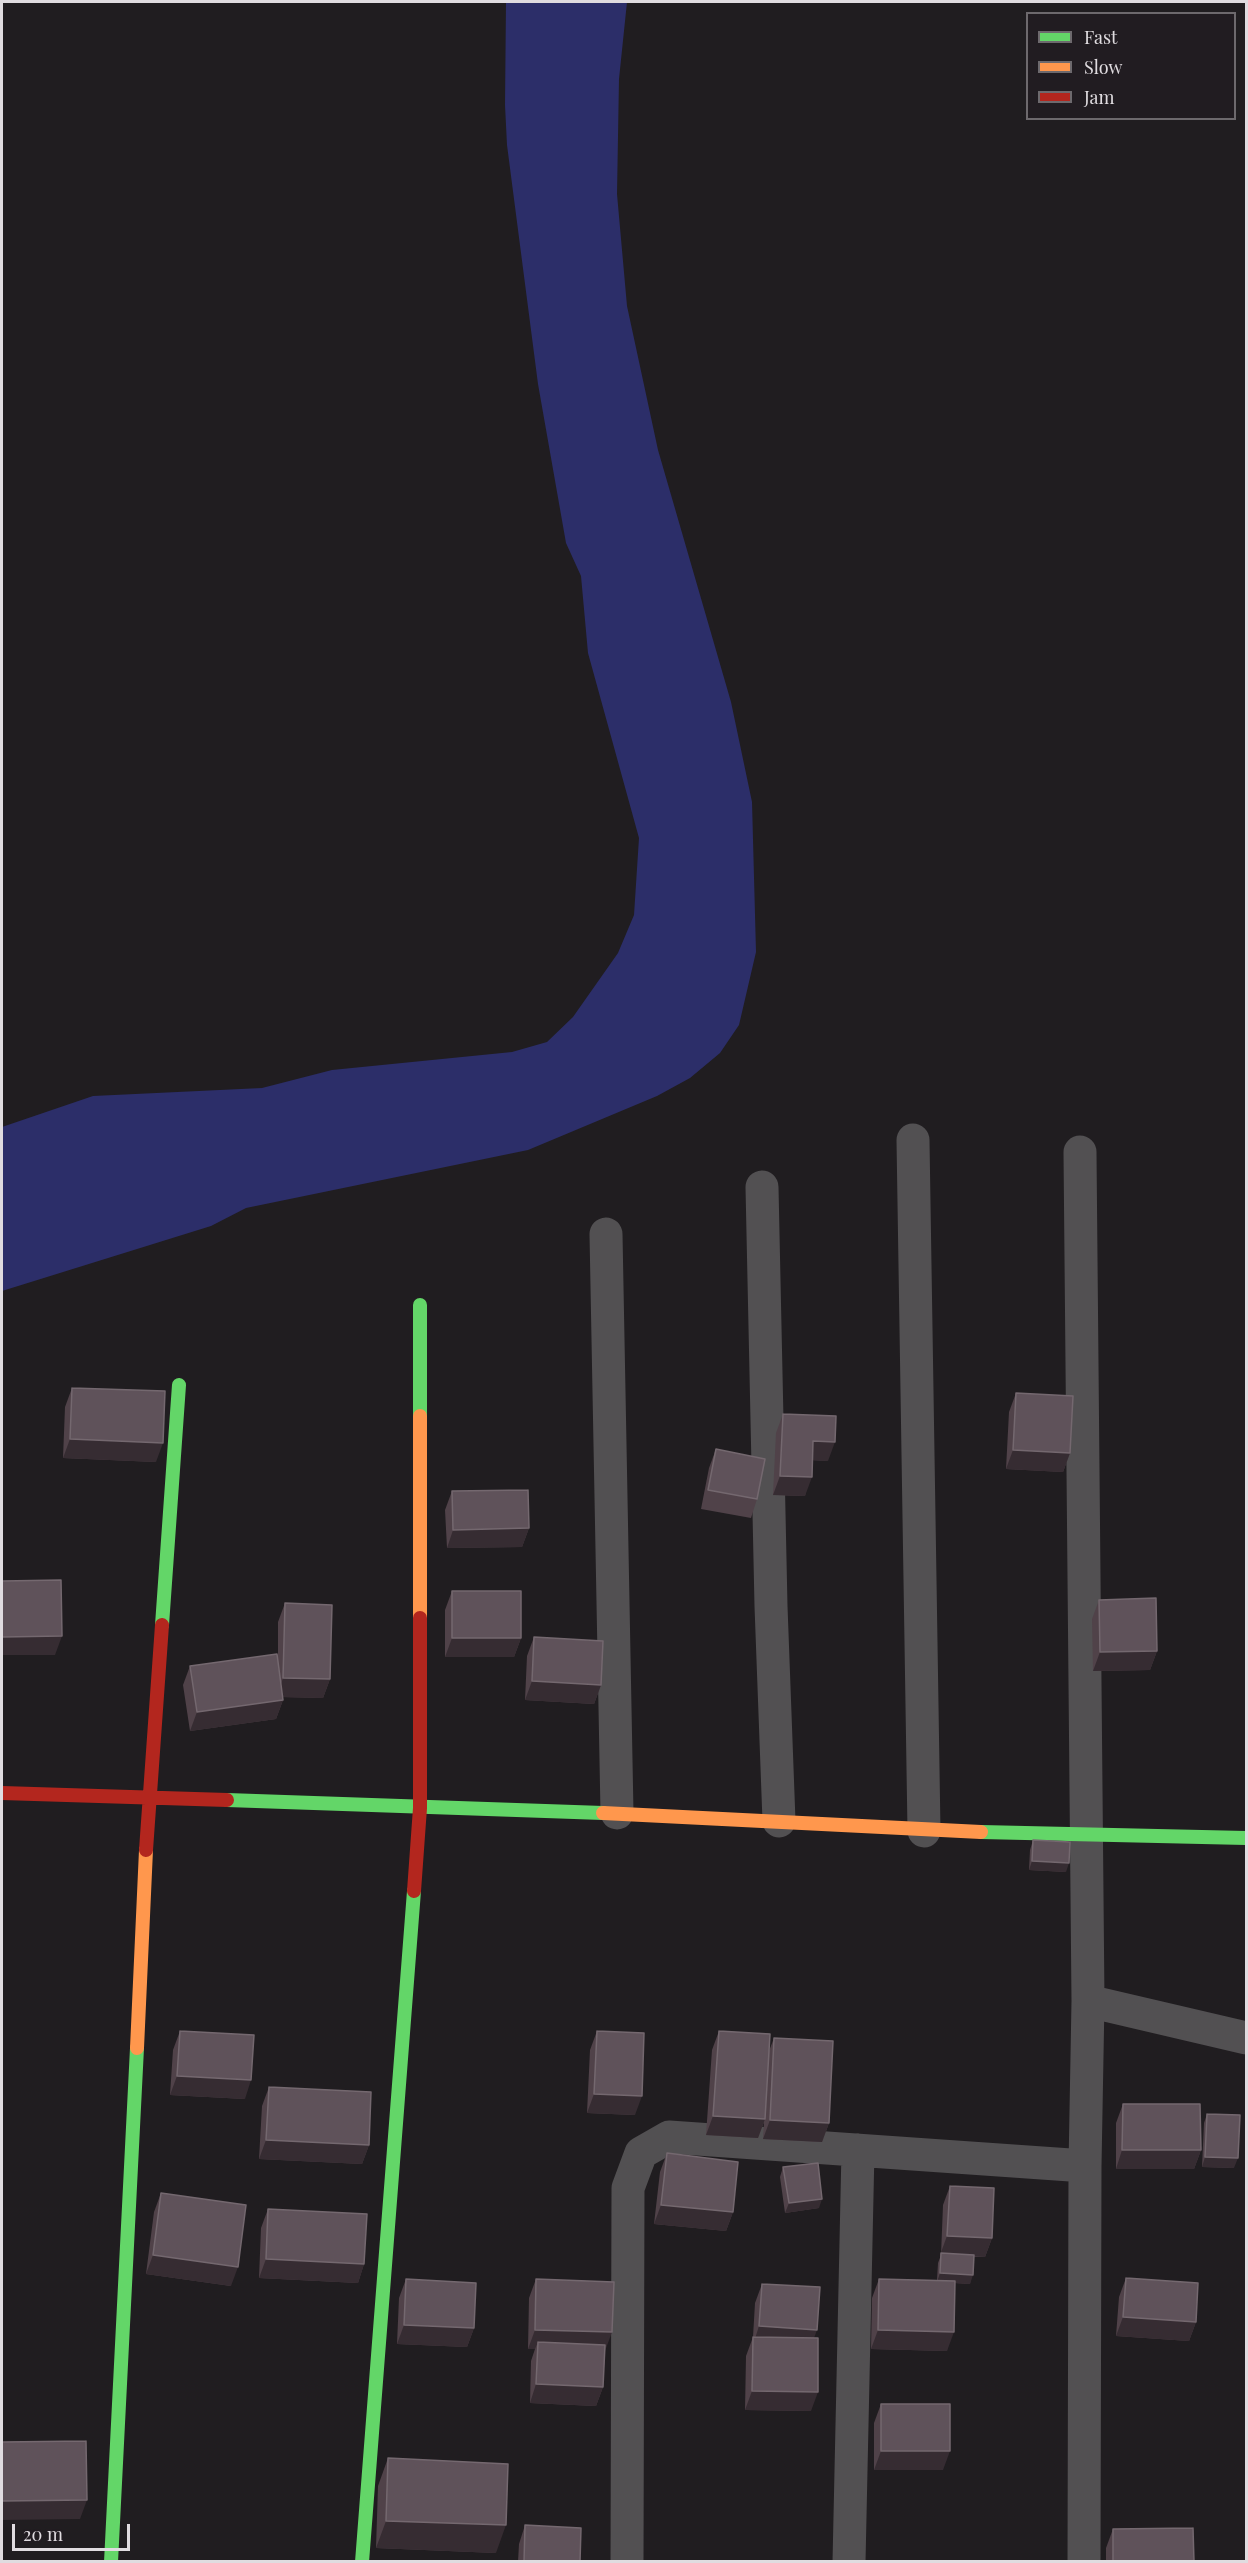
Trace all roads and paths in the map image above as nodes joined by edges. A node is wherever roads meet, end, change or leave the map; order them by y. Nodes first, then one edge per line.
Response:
1 (913, 1140) dead end
2 (1080, 1152) dead end
3 (762, 1187) dead end
4 (606, 1234) dead end
5 (420, 1305) dead end
6 (179, 1385) dead end
7 (2, 1793) edge
8 (149, 1797) junction
9 (420, 1808) junction
10 (617, 1812) junction
11 (779, 1821) junction
12 (924, 1831) junction
13 (1087, 1834) junction
14 (1246, 1838) edge
15 (1088, 2001) junction
16 (1246, 2038) edge
17 (858, 2150) junction
18 (1085, 2166) junction
19 (111, 2562) edge
20 (362, 2562) edge
21 (627, 2562) edge
22 (849, 2562) edge
23 (1084, 2562) edge

1 - 12 street
2 - 13 street
3 - 11 street
4 - 10 street
5 - 9 street
6 - 8 street
7 - 8 street
8 - 9 street
8 - 19 street
9 - 10 street
9 - 20 street
10 - 11 street
11 - 12 street
12 - 13 street
13 - 14 street
13 - 15 street
15 - 16 street
15 - 18 street
17 - 18 street
17 - 21 street
17 - 22 street
18 - 23 street

